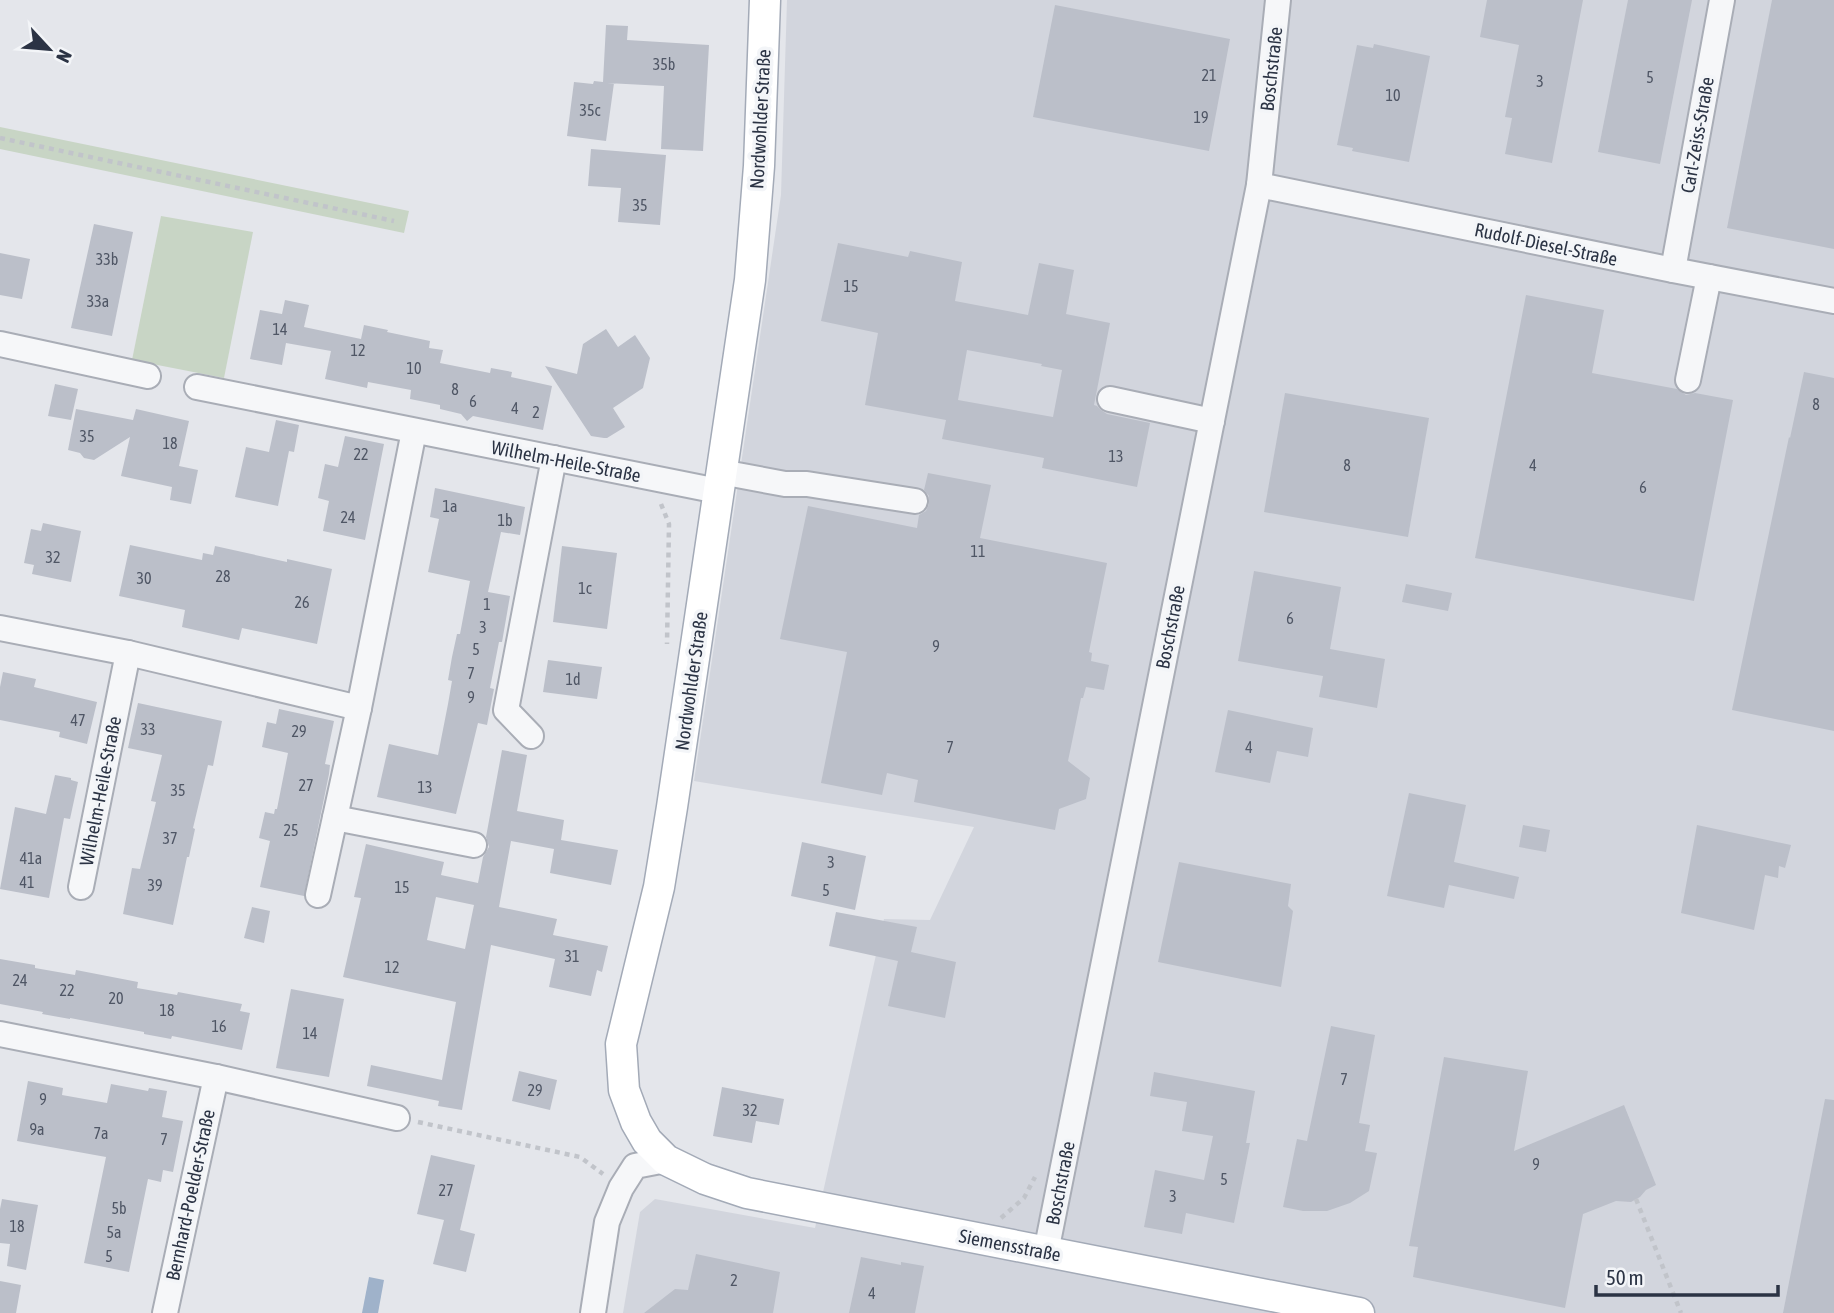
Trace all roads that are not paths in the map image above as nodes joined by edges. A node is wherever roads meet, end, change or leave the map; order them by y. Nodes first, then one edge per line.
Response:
1 (765, 0) edge
2 (1278, 0) edge
3 (1722, 0) edge
4 (1259, 185) junction
5 (1673, 270) junction
6 (1709, 277) junction
7 (1834, 301) edge
8 (0, 344) edge
9 (148, 376) dead end
10 (1688, 380) dead end
11 (197, 387) dead end
12 (1110, 400) dead end
13 (1212, 421) junction
14 (414, 431) junction
15 (554, 458) junction
16 (719, 481) junction
17 (915, 501) dead end
18 (0, 628) edge
19 (128, 653) junction
20 (359, 708) junction
21 (531, 736) dead end
22 (335, 818) junction
23 (474, 845) dead end
24 (81, 887) dead end
25 (318, 895) dead end
26 (0, 1034) edge
27 (216, 1077) junction
28 (397, 1118) road end
29 (666, 1160) junction
30 (1046, 1252) junction
31 (164, 1313) edge
32 (593, 1313) edge
33 (1359, 1313) edge

1 - 16 main road, Nordwohlder Straße
2 - 4 street, Boschstraße
3 - 5 street, Carl-Zeiss-Straße
4 - 5 street, Rudolf-Diesel-Straße
4 - 13 street, Boschstraße
5 - 6 street, Rudolf-Diesel-Straße
6 - 7 street, Rudolf-Diesel-Straße
6 - 10 street
8 - 9 street
11 - 14 street, Wilhelm-Heile-Straße
12 - 13 street
13 - 30 street, Boschstraße
14 - 15 street, Wilhelm-Heile-Straße
14 - 20 street
15 - 16 street, Wilhelm-Heile-Straße
15 - 21 street
16 - 17 street, Wilhelm-Heile-Straße
16 - 29 main road, Nordwohlder Straße
18 - 19 street
19 - 20 street
19 - 24 street, Wilhelm-Heile-Straße
20 - 22 street
22 - 23 street
22 - 25 street
26 - 27 street
27 - 28 street
27 - 31 street, Bernhard-Poelder-Straße
29 - 30 main road, Siemensstraße
29 - 32 street
30 - 33 main road, Siemensstraße

